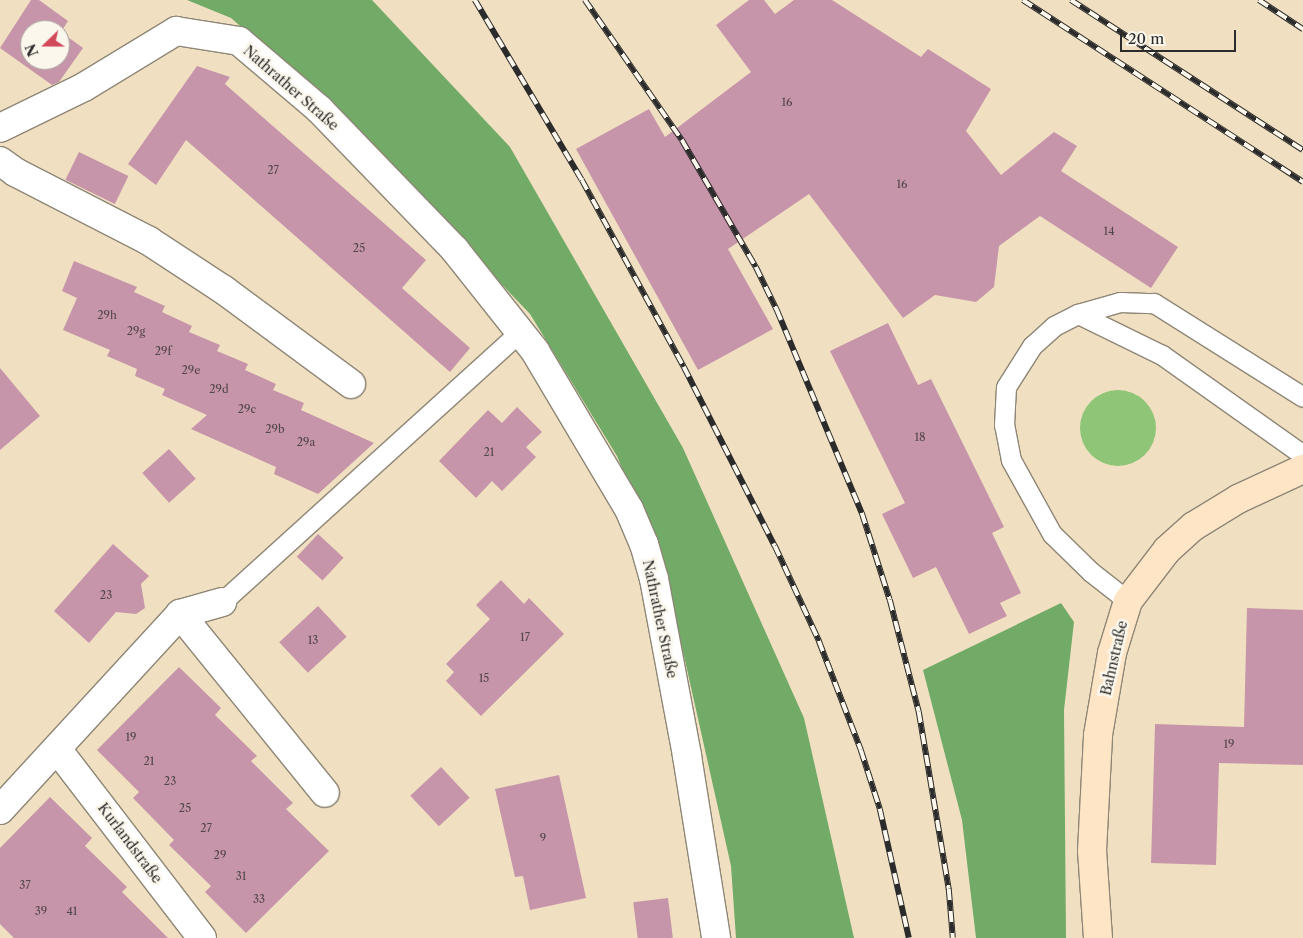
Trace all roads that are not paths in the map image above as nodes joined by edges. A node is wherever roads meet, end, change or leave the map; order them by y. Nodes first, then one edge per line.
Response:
1 (0, 128) edge
2 (0, 160) edge
3 (1078, 314) junction
4 (520, 332) junction
5 (351, 384) dead end
6 (1303, 398) edge
7 (1303, 454) edge
8 (1303, 469) edge
9 (1128, 601) junction
10 (222, 602) joint
11 (180, 614) junction
12 (58, 749) junction
13 (325, 793) dead end
14 (0, 810) edge
15 (202, 938) edge
16 (716, 938) edge
17 (1098, 938) edge

1 - 4 street, Nathrather Straße
2 - 5 street
3 - 6 lane
3 - 7 lane
3 - 9 lane
4 - 10 lane
4 - 16 street, Nathrather Straße
8 - 9 main road, Bahnstraße
9 - 17 main road, Bahnstraße
10 - 11 street
11 - 12 street
11 - 13 street
12 - 14 street
12 - 15 street, Kurlandstraße

